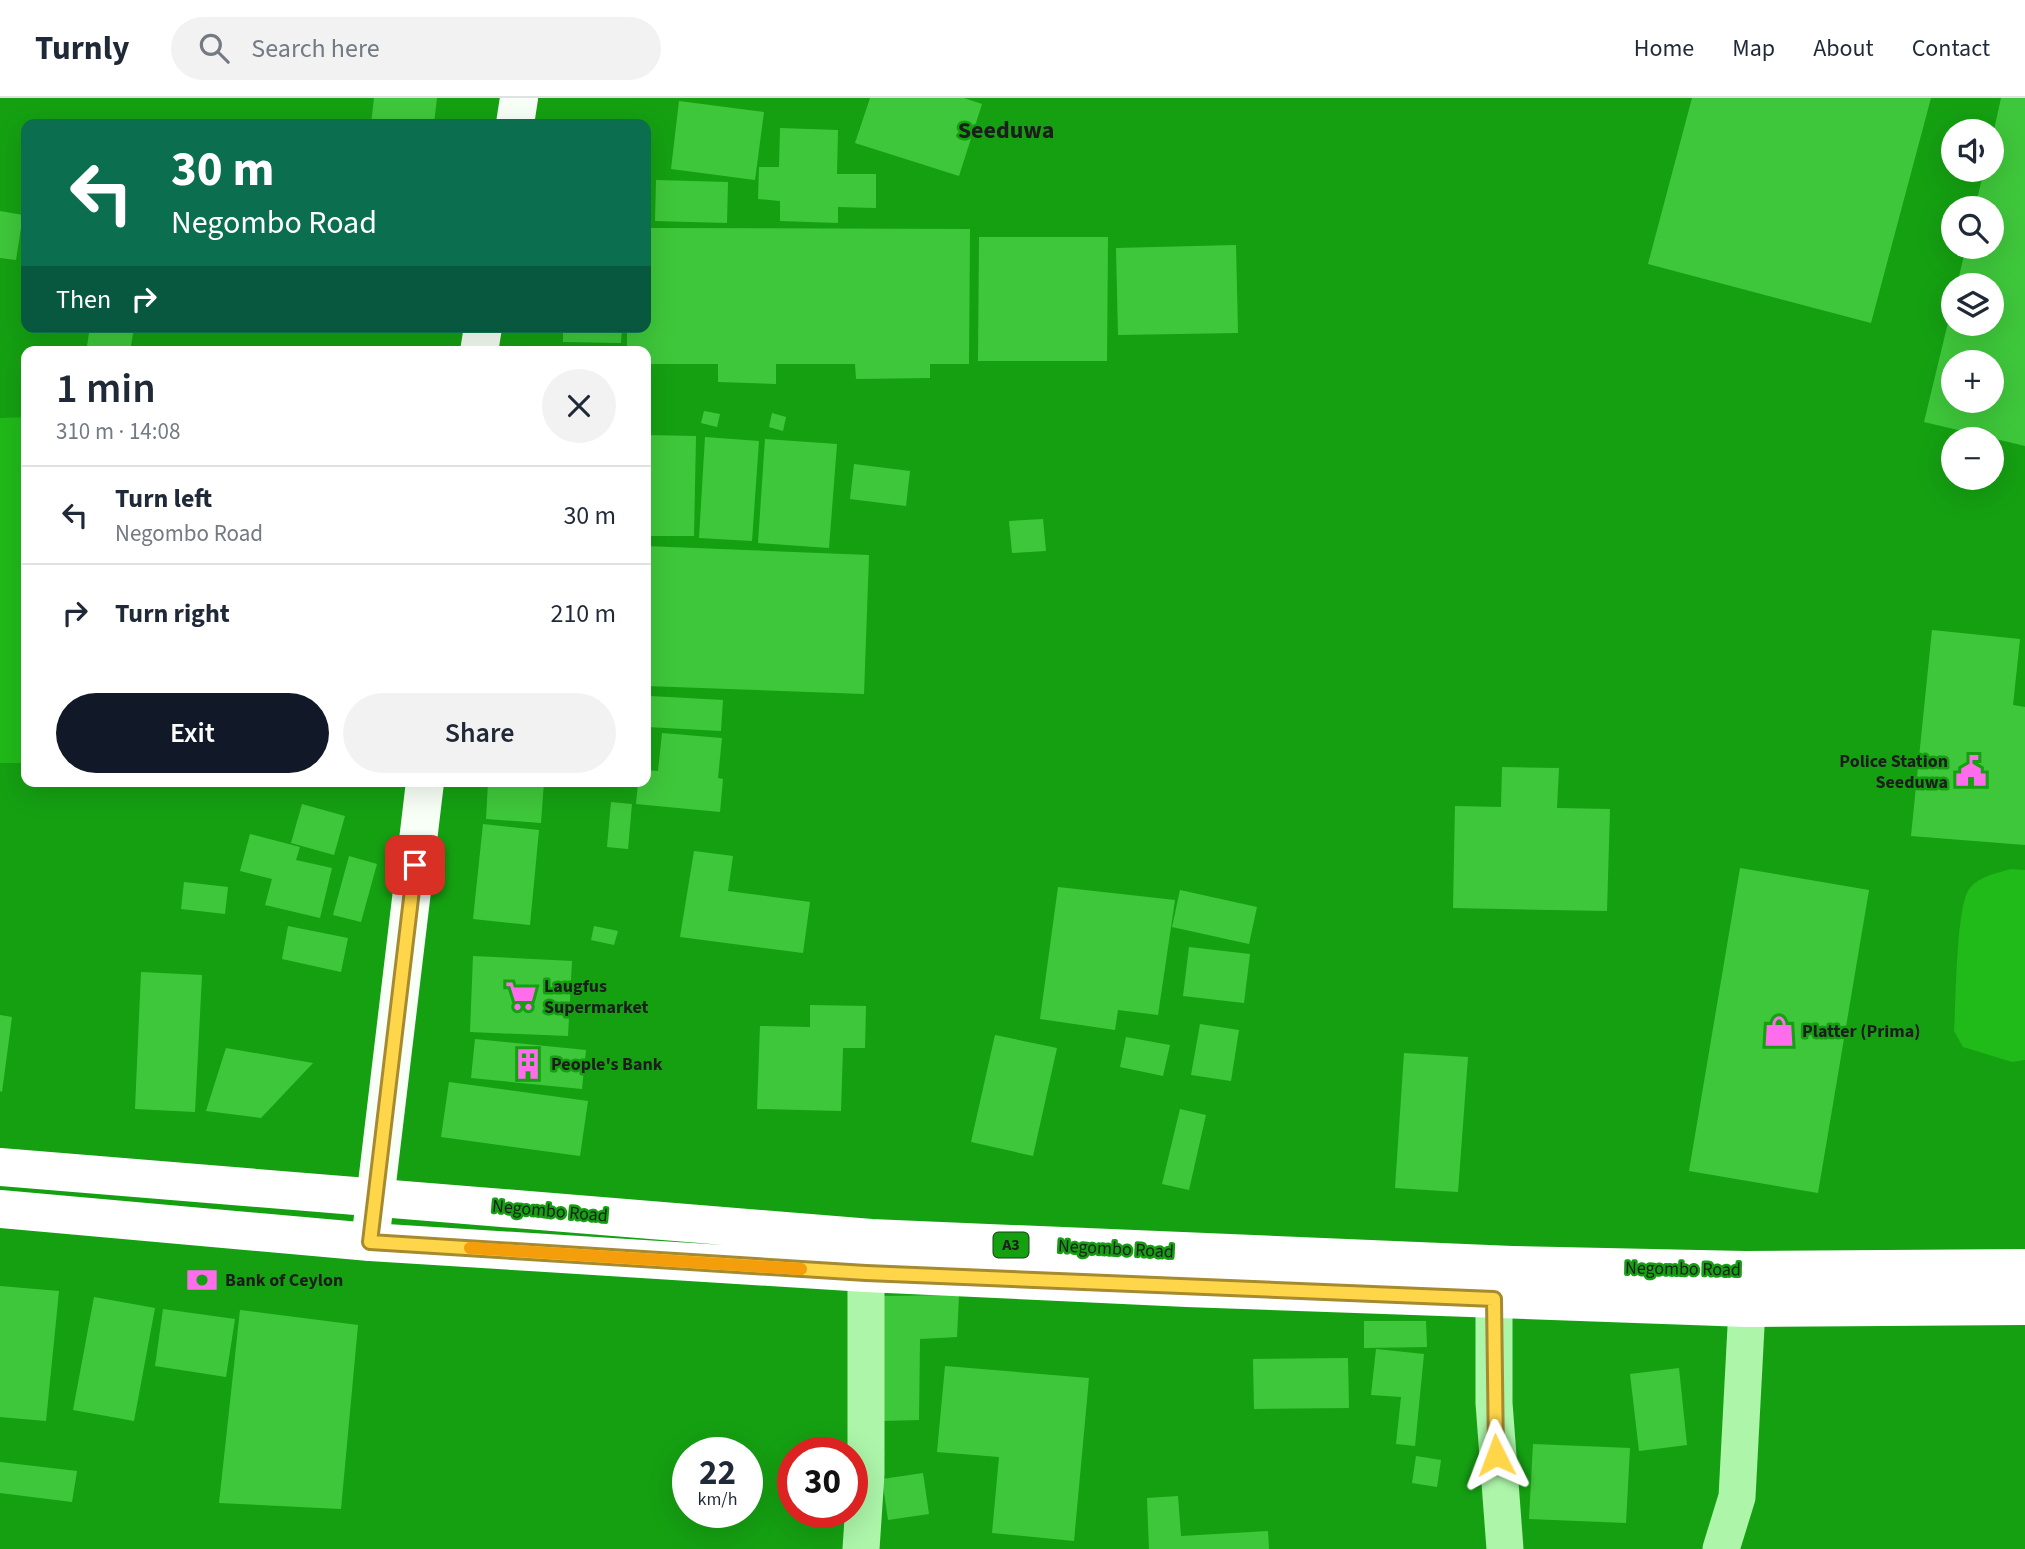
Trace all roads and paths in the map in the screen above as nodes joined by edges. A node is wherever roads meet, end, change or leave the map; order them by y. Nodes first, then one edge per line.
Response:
1 (519, 98) edge
2 (516, 119) edge
3 (424, 787) edge
4 (0, 1167) edge
5 (374, 1197) junction
6 (0, 1209) edge
7 (370, 1242) junction
8 (868, 1255) junction
9 (2025, 1268) edge
10 (1494, 1299) junction
11 (2025, 1306) edge
12 (1747, 1308) junction
13 (861, 1549) edge
14 (1505, 1549) edge
15 (1721, 1549) edge

1 - 2 main road
3 - 5 main road
4 - 5 highway, Negombo Road / A3
5 - 7 main road
5 - 8 highway, Negombo Road / A3
6 - 7 highway, Negombo Road / A3
7 - 8 highway, Negombo Road / A3
8 - 9 highway, Negombo Road / A3
8 - 10 highway, Negombo Road / A3
8 - 13 street
10 - 12 highway, Negombo Road / A3
10 - 14 street
11 - 12 highway, Negombo Road / A3
12 - 15 street

